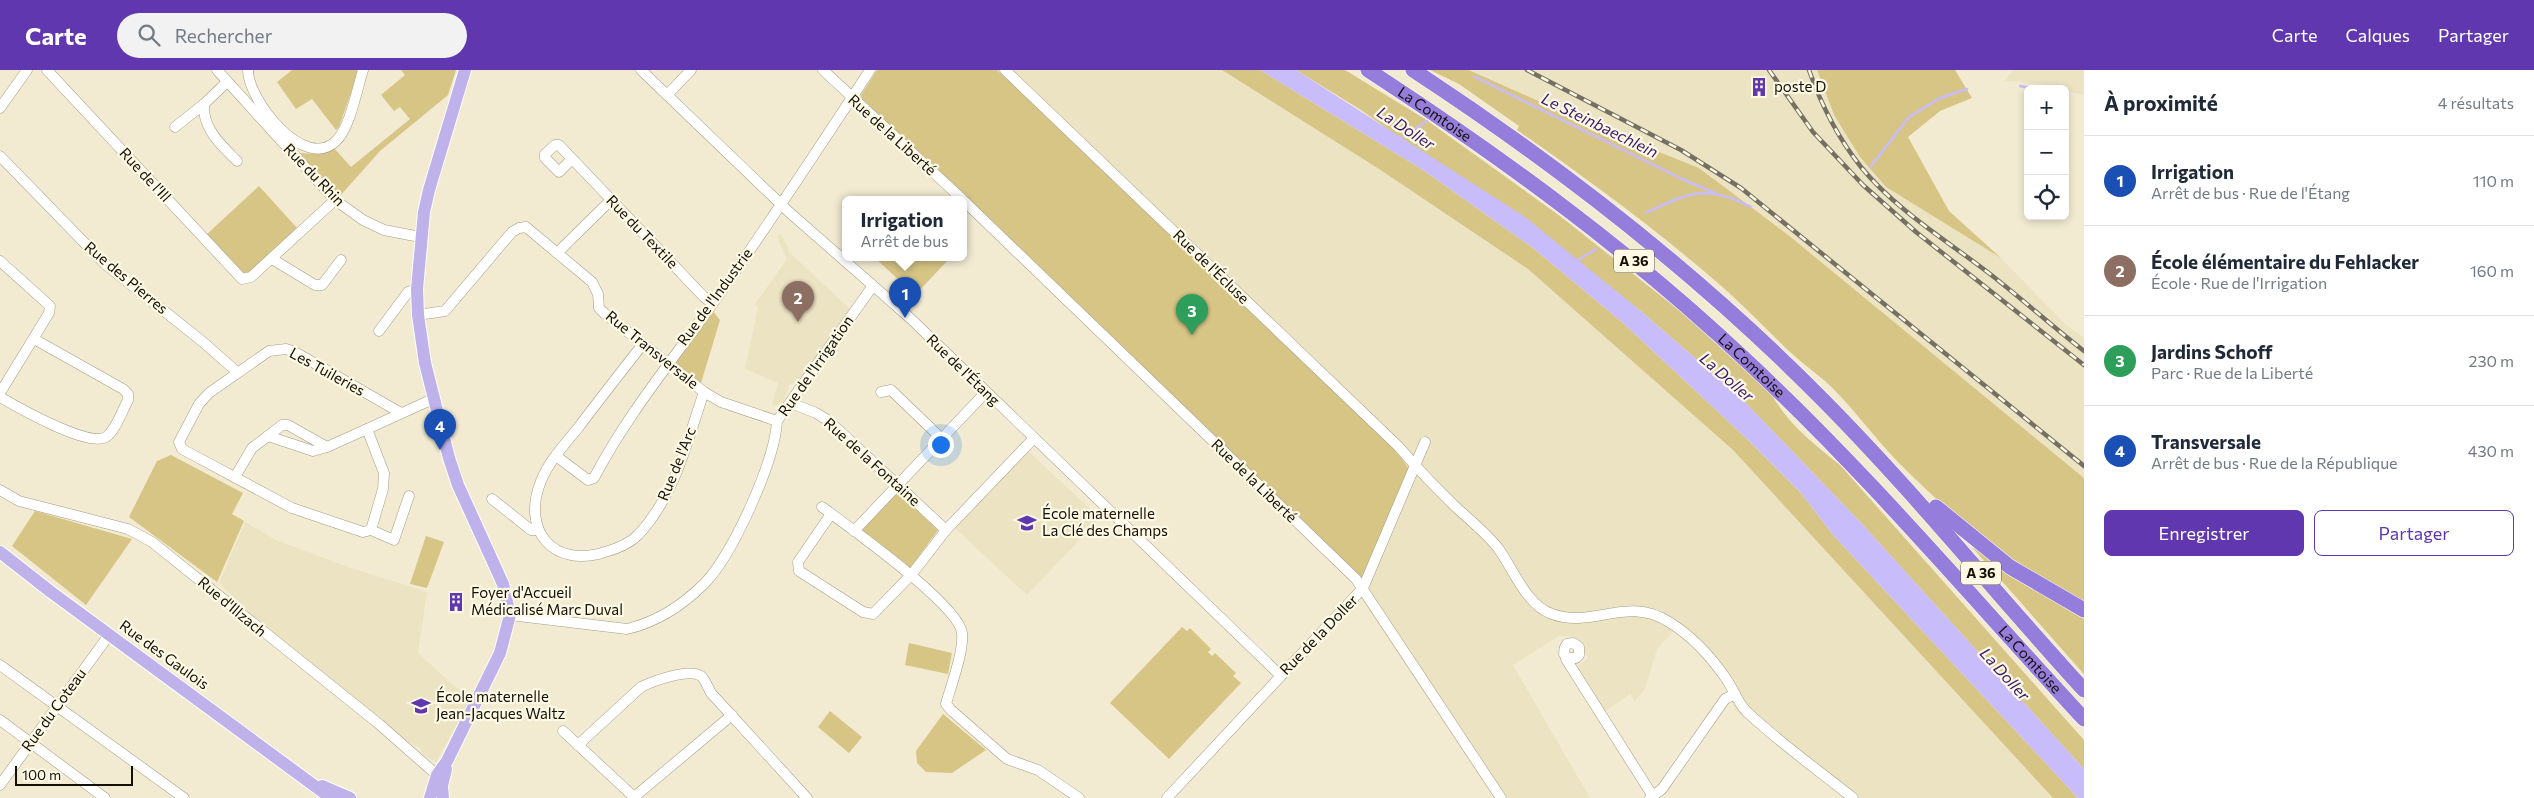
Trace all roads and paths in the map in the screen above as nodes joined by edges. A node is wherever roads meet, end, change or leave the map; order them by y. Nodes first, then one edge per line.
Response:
1 (27, 70) edge
2 (47, 70) edge
3 (217, 70) edge
4 (248, 70) edge
5 (363, 70) edge
6 (465, 70) edge
7 (641, 70) edge
8 (691, 70) edge
9 (822, 70) edge
10 (870, 70) edge
11 (1005, 70) edge
12 (1368, 70) edge
13 (1413, 70) edge
14 (227, 82) junction
15 (668, 95) junction
16 (852, 98) junction
17 (204, 104) junction
18 (0, 107) edge
19 (175, 127) dead end
20 (0, 156) edge
21 (572, 159) dead end
22 (237, 161) dead end
23 (959, 196) edge
24 (335, 200) junction
25 (612, 200) junction
26 (781, 203) junction
27 (967, 204) edge
28 (420, 236) junction
29 (557, 253) junction
30 (272, 259) junction
31 (842, 259) edge
32 (341, 260) dead end
33 (0, 261) edge
34 (844, 261) edge
35 (872, 287) junction
36 (417, 289) junction
37 (712, 303) junction
38 (418, 315) junction
39 (379, 331) dead end
40 (34, 339) junction
41 (643, 344) junction
42 (668, 364) junction
43 (237, 372) junction
44 (704, 392) junction
45 (881, 392) dead end
46 (986, 392) junction
47 (0, 393) edge
48 (0, 397) edge
49 (433, 399) junction
50 (791, 403) junction
51 (401, 413) junction
52 (777, 421) junction
53 (367, 429) junction
54 (268, 436) junction
55 (1034, 438) junction
56 (942, 439) junction
57 (1425, 442) dead end
58 (327, 447) junction
59 (556, 456) junction
60 (1878, 456) junction
61 (1416, 466) junction
62 (235, 477) junction
63 (897, 485) junction
64 (0, 490) edge
65 (409, 496) dead end
66 (492, 499) dead end
67 (371, 530) junction
68 (538, 530) junction
69 (946, 530) junction
70 (854, 531) junction
71 (0, 552) edge
72 (912, 574) junction
73 (1363, 588) junction
74 (2084, 610) edge
75 (510, 615) junction
76 (109, 635) junction
77 (1564, 654) dead end
78 (0, 665) edge
79 (1280, 675) junction
80 (2084, 690) edge
81 (1735, 694) junction
82 (57, 707) junction
83 (732, 715) junction
84 (2084, 719) edge
85 (0, 720) edge
86 (563, 731) dead end
87 (31, 742) junction
88 (578, 745) junction
89 (447, 761) junction
90 (437, 775) junction
91 (311, 782) junction
92 (0, 785) edge
93 (105, 798) edge
94 (184, 798) edge
95 (330, 798) edge
96 (350, 798) edge
97 (430, 798) edge
98 (443, 798) edge
99 (633, 798) edge
100 (807, 798) edge
101 (1079, 798) edge
102 (1167, 798) edge
103 (1501, 798) edge
104 (1652, 798) edge
105 (1853, 798) edge

1 - 18 street
2 - 30 street, Rue de l'Ill
3 - 14 street, Rue du Rhin
4 - 5 street
6 - 28 main road
7 - 15 street, Rue de l'Étang
8 - 15 street
9 - 16 street, Rue de la Liberté
10 - 16 street, Rue de l'Industrie
11 - 61 street, Rue de l'Écluse
12 - 84 highway, La Comtoise / A 36
13 - 60 highway, La Comtoise / A 36
14 - 17 street
14 - 24 street, Rue du Rhin
15 - 26 street, Rue de l'Étang
16 - 23 street, Rue de la Liberté
16 - 26 street, Rue de l'Industrie
17 - 19 street
17 - 22 street
20 - 43 street, Rue des Pierres
21 - 25 street, Rue du Textile
24 - 28 street, Rue du Rhin
24 - 30 street
25 - 29 street
25 - 37 street, Rue du Textile
26 - 31 street, Rue de l'Étang
26 - 37 street, Rue de l'Industrie
27 - 73 street, Rue de la Liberté
28 - 36 main road
29 - 38 street, Rue Transversale
29 - 41 street, Rue Transversale
30 - 32 street
33 - 40 street
34 - 35 street, Rue de l'Étang
35 - 46 street, Rue de l'Étang
35 - 50 street, Rue de l'Irrigation
36 - 38 main road
36 - 39 street
37 - 42 street, Rue de l'Industrie
38 - 49 main road
40 - 47 street
40 - 48 street
41 - 42 street, Rue Transversale
41 - 59 street
42 - 44 street, Rue Transversale
42 - 59 street, Rue de l'Industrie
43 - 51 street, Les Tuileries
43 - 62 street, Les Tuileries
44 - 52 street, Rue Transversale
44 - 68 street, Rue de l'Arc
45 - 56 street
46 - 55 street, Rue de l'Étang
46 - 56 street
49 - 51 street
49 - 75 main road
50 - 52 street, Rue de l'Irrigation
50 - 63 street, Rue de la Fontaine
51 - 53 street
52 - 75 street, Rue de l'Irrigation
53 - 58 street
53 - 67 street
54 - 58 street
54 - 58 street
54 - 62 street
55 - 69 street
55 - 79 street, Rue de l'Étang
56 - 63 street
57 - 61 street, Rue de la Doller
59 - 68 street
60 - 74 highway
60 - 80 highway, La Comtoise / A 36
61 - 73 street, Rue de la Doller
61 - 81 street, Rue de l'Écluse
62 - 67 street, Les Tuileries
63 - 69 street, Rue de la Fontaine
63 - 70 street
64 - 90 street, Rue d'Illzach
65 - 67 street, Les Tuileries
66 - 68 street, Rue de l'Arc
69 - 72 street
70 - 72 street
70 - 72 street
71 - 76 main road, Rue des Gaulois
72 - 101 street
73 - 79 street, Rue de la Doller
73 - 103 street, Rue de la Liberté
75 - 89 main road
76 - 82 street, Rue du Coteau
76 - 91 main road, Rue des Gaulois
77 - 104 street
78 - 82 street
79 - 102 street, Rue de la Doller
81 - 104 street
81 - 105 street, Rue de l'Écluse
82 - 87 street, Rue du Coteau
82 - 94 street
83 - 88 street
83 - 99 street
83 - 100 street
85 - 87 street
86 - 88 street
87 - 92 street, Rue du Coteau
87 - 93 street
88 - 99 street
89 - 90 main road
89 - 98 main road
90 - 97 main road
91 - 95 main road, Rue des Gaulois
91 - 96 main road, Rue des Gaulois

